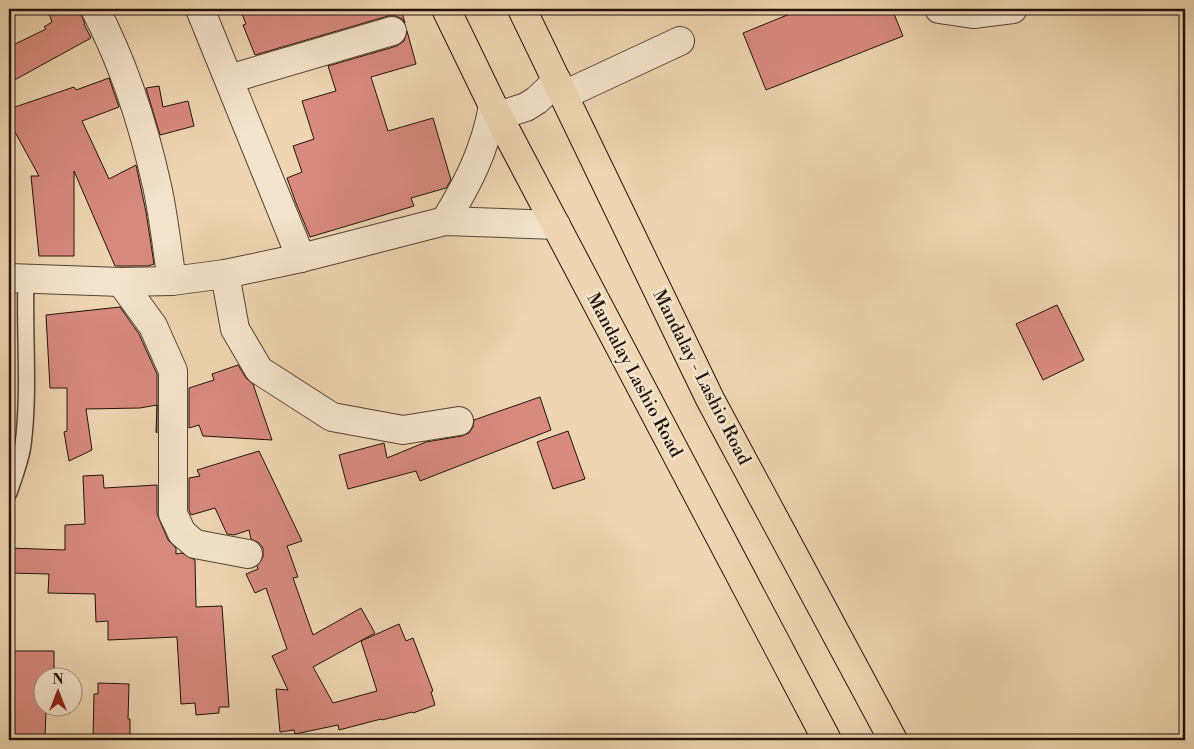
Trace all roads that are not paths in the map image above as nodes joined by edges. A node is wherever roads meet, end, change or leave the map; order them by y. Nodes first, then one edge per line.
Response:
1 (95, 9) edge
2 (200, 9) edge
3 (446, 9) edge
4 (522, 9) edge
5 (939, 9) edge
6 (1013, 9) edge
7 (392, 31) dead end
8 (680, 41) dead end
9 (229, 79) junction
10 (561, 88) junction
11 (496, 111) junction
12 (445, 221) junction
13 (556, 225) junction
14 (301, 258) junction
15 (225, 274) junction
16 (17, 278) edge
17 (172, 281) junction
18 (121, 282) junction
19 (459, 421) dead end
20 (9, 493) edge
21 (248, 554) dead end
22 (827, 740) edge
23 (893, 740) edge

1 - 17 street
2 - 9 street
3 - 11 highway, Mandalay Lashio Road
4 - 10 highway, Mandalay - Lashio Road
5 - 6 street
7 - 9 street
8 - 10 street
9 - 14 street
10 - 11 street
10 - 23 highway, Mandalay - Lashio Road
11 - 12 street
11 - 13 highway, Mandalay Lashio Road
12 - 13 street
12 - 14 street
13 - 22 highway, Mandalay Lashio Road
14 - 15 street
15 - 17 street
15 - 19 street
16 - 18 street
16 - 20 lane
17 - 18 street
18 - 21 street

